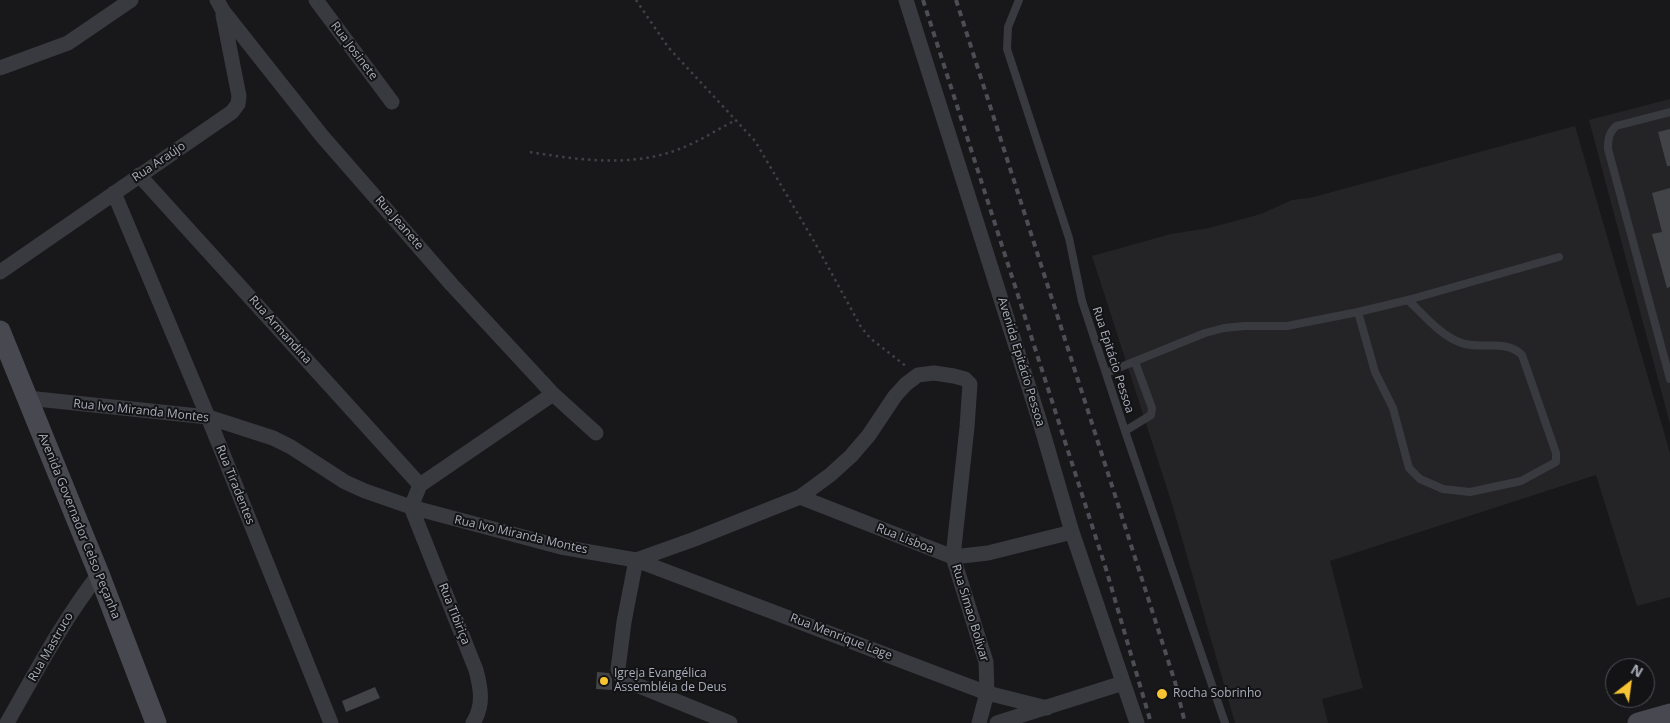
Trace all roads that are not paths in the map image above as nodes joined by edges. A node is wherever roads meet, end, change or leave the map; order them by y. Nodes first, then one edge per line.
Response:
1 (131, 0) edge
2 (316, 0) edge
3 (906, 0) edge
4 (1019, 0) edge
5 (220, 5) edge
6 (0, 68) edge
7 (392, 102) dead end
8 (1670, 112) edge
9 (139, 175) junction
10 (114, 192) junction
11 (1559, 257) dead end
12 (0, 272) edge
13 (1408, 300) junction
14 (1358, 312) junction
15 (0, 330) edge
16 (1135, 362) junction
17 (7, 367) edge
18 (1106, 373) junction
19 (1670, 379) edge
20 (970, 384) joint
21 (553, 394) junction
22 (27, 398) junction
23 (208, 417) junction
24 (1125, 431) junction
25 (596, 433) dead end
26 (420, 485) junction
27 (800, 497) junction
28 (411, 507) junction
29 (1072, 532) junction
30 (952, 557) junction
31 (636, 560) junction
32 (99, 574) junction
33 (1123, 683) junction
34 (987, 693) junction
35 (1047, 708) junction
36 (7, 723) edge
37 (156, 723) edge
38 (331, 723) edge
39 (473, 723) edge
40 (730, 723) edge
41 (979, 723) edge
42 (997, 723) edge
43 (1137, 723) edge
44 (1225, 723) edge

1 - 6 street
2 - 7 street, Rua Josinete
3 - 29 street, Avenida Epitácio Pessoa
4 - 18 lane, Rua Epitácio Pessoa
5 - 9 street, Rua Araújo
5 - 21 street, Rua Jeanete
8 - 19 lane
9 - 10 street, Rua Araújo
9 - 26 street, Rua Armandina
10 - 12 street, Rua Araújo
10 - 23 street, Rua Tiradentes
11 - 13 lane
13 - 14 lane
13 - 14 lane
14 - 16 lane
15 - 17 main road, Avenida Governador Celso Peçanha
16 - 18 lane
16 - 24 lane
17 - 22 main road, Avenida Governador Celso Peçanha
18 - 24 lane, Rua Epitácio Pessoa
20 - 27 street, Rua Ivo Miranda Montes
20 - 30 street, Rua Simao Bolivar
21 - 25 street, Rua Jeanete
21 - 26 street
22 - 23 street, Rua Ivo Miranda Montes
22 - 32 main road, Avenida Governador Celso Peçanha
23 - 28 street, Rua Ivo Miranda Montes
23 - 38 street, Rua Tiradentes
24 - 44 lane, Rua Epitácio Pessoa
26 - 28 street
27 - 30 street, Rua Lisboa
27 - 31 street, Rua Ivo Miranda Montes
28 - 31 street, Rua Ivo Miranda Montes
28 - 39 street, Rua Tibiriça
29 - 30 street, Rua Lisboa
29 - 33 street, Avenida Epitácio Pessoa
30 - 34 street, Rua Simao Bolivar
31 - 34 street, Rua Menrique Lage
31 - 40 street
32 - 36 street, Rua Mastruco
32 - 37 main road, Avenida Governador Celso Peçanha
33 - 35 street
33 - 43 street, Avenida Epitácio Pessoa
34 - 35 street, Rua Menrique Lage
34 - 41 street, Rua Simao Bolivar
35 - 42 street

